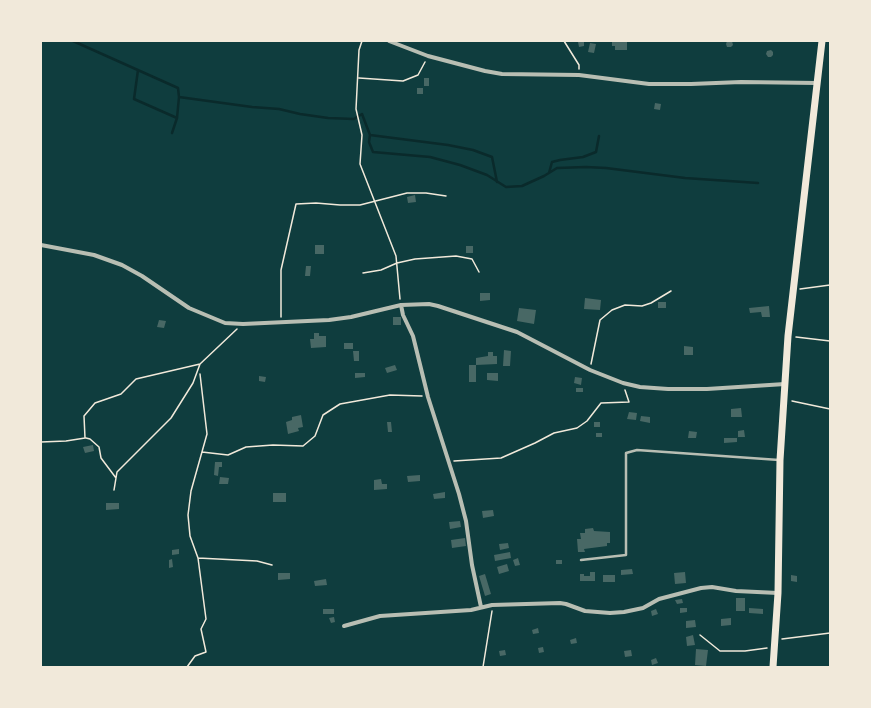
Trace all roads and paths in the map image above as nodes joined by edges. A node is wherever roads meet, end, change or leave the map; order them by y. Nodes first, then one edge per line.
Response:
1 (362, 41) edge
2 (389, 41) edge
3 (564, 41) edge
4 (822, 41) edge
5 (428, 56) junction
6 (579, 75) junction
7 (358, 78) junction
8 (817, 83) junction
9 (446, 196) dead end
10 (375, 200) junction
11 (41, 245) edge
12 (397, 263) junction
13 (479, 272) dead end
14 (364, 273) dead end
15 (830, 285) edge
16 (793, 289) junction
17 (670, 291) dead end
18 (401, 305) junction
19 (281, 323) junction
20 (243, 324) junction
21 (788, 336) junction
22 (830, 341) edge
23 (200, 364) junction
24 (590, 370) junction
25 (200, 374) dead end
26 (623, 383) junction
27 (786, 384) junction
28 (428, 397) junction
29 (784, 402) junction
30 (830, 409) edge
31 (85, 438) junction
32 (41, 442) edge
33 (202, 452) junction
34 (780, 460) junction
35 (448, 461) junction
36 (116, 478) junction
37 (114, 490) dead end
38 (198, 558) junction
39 (581, 560) dead end
40 (272, 565) dead end
41 (778, 593) junction
42 (492, 605) junction
43 (481, 607) junction
44 (344, 626) dead end
45 (830, 633) edge
46 (700, 635) dead end
47 (775, 643) junction
48 (187, 667) edge
49 (483, 667) edge
50 (773, 667) edge

1 - 7 path
2 - 5 street
3 - 6 path
4 - 8 main road
5 - 6 street
5 - 7 path
6 - 8 street
7 - 10 path
8 - 16 main road
9 - 10 path
10 - 12 path
10 - 19 path
11 - 20 street
12 - 13 path
12 - 14 path
12 - 18 path
15 - 16 path
16 - 21 main road
17 - 24 path
18 - 19 street
18 - 24 street
18 - 28 street
19 - 20 street
20 - 23 path
21 - 22 path
21 - 27 main road
23 - 31 path
23 - 36 path
24 - 26 street
25 - 33 path
26 - 27 street
26 - 35 path
27 - 29 main road
28 - 33 path
28 - 35 street
29 - 30 path
29 - 34 main road
31 - 32 path
31 - 36 path
33 - 38 path
34 - 39 lane
34 - 41 main road
35 - 43 street
36 - 37 path
38 - 40 path
38 - 48 path
41 - 42 street
41 - 47 main road
42 - 43 street
42 - 49 path
43 - 44 street
45 - 47 path
46 - 47 path
47 - 50 main road

